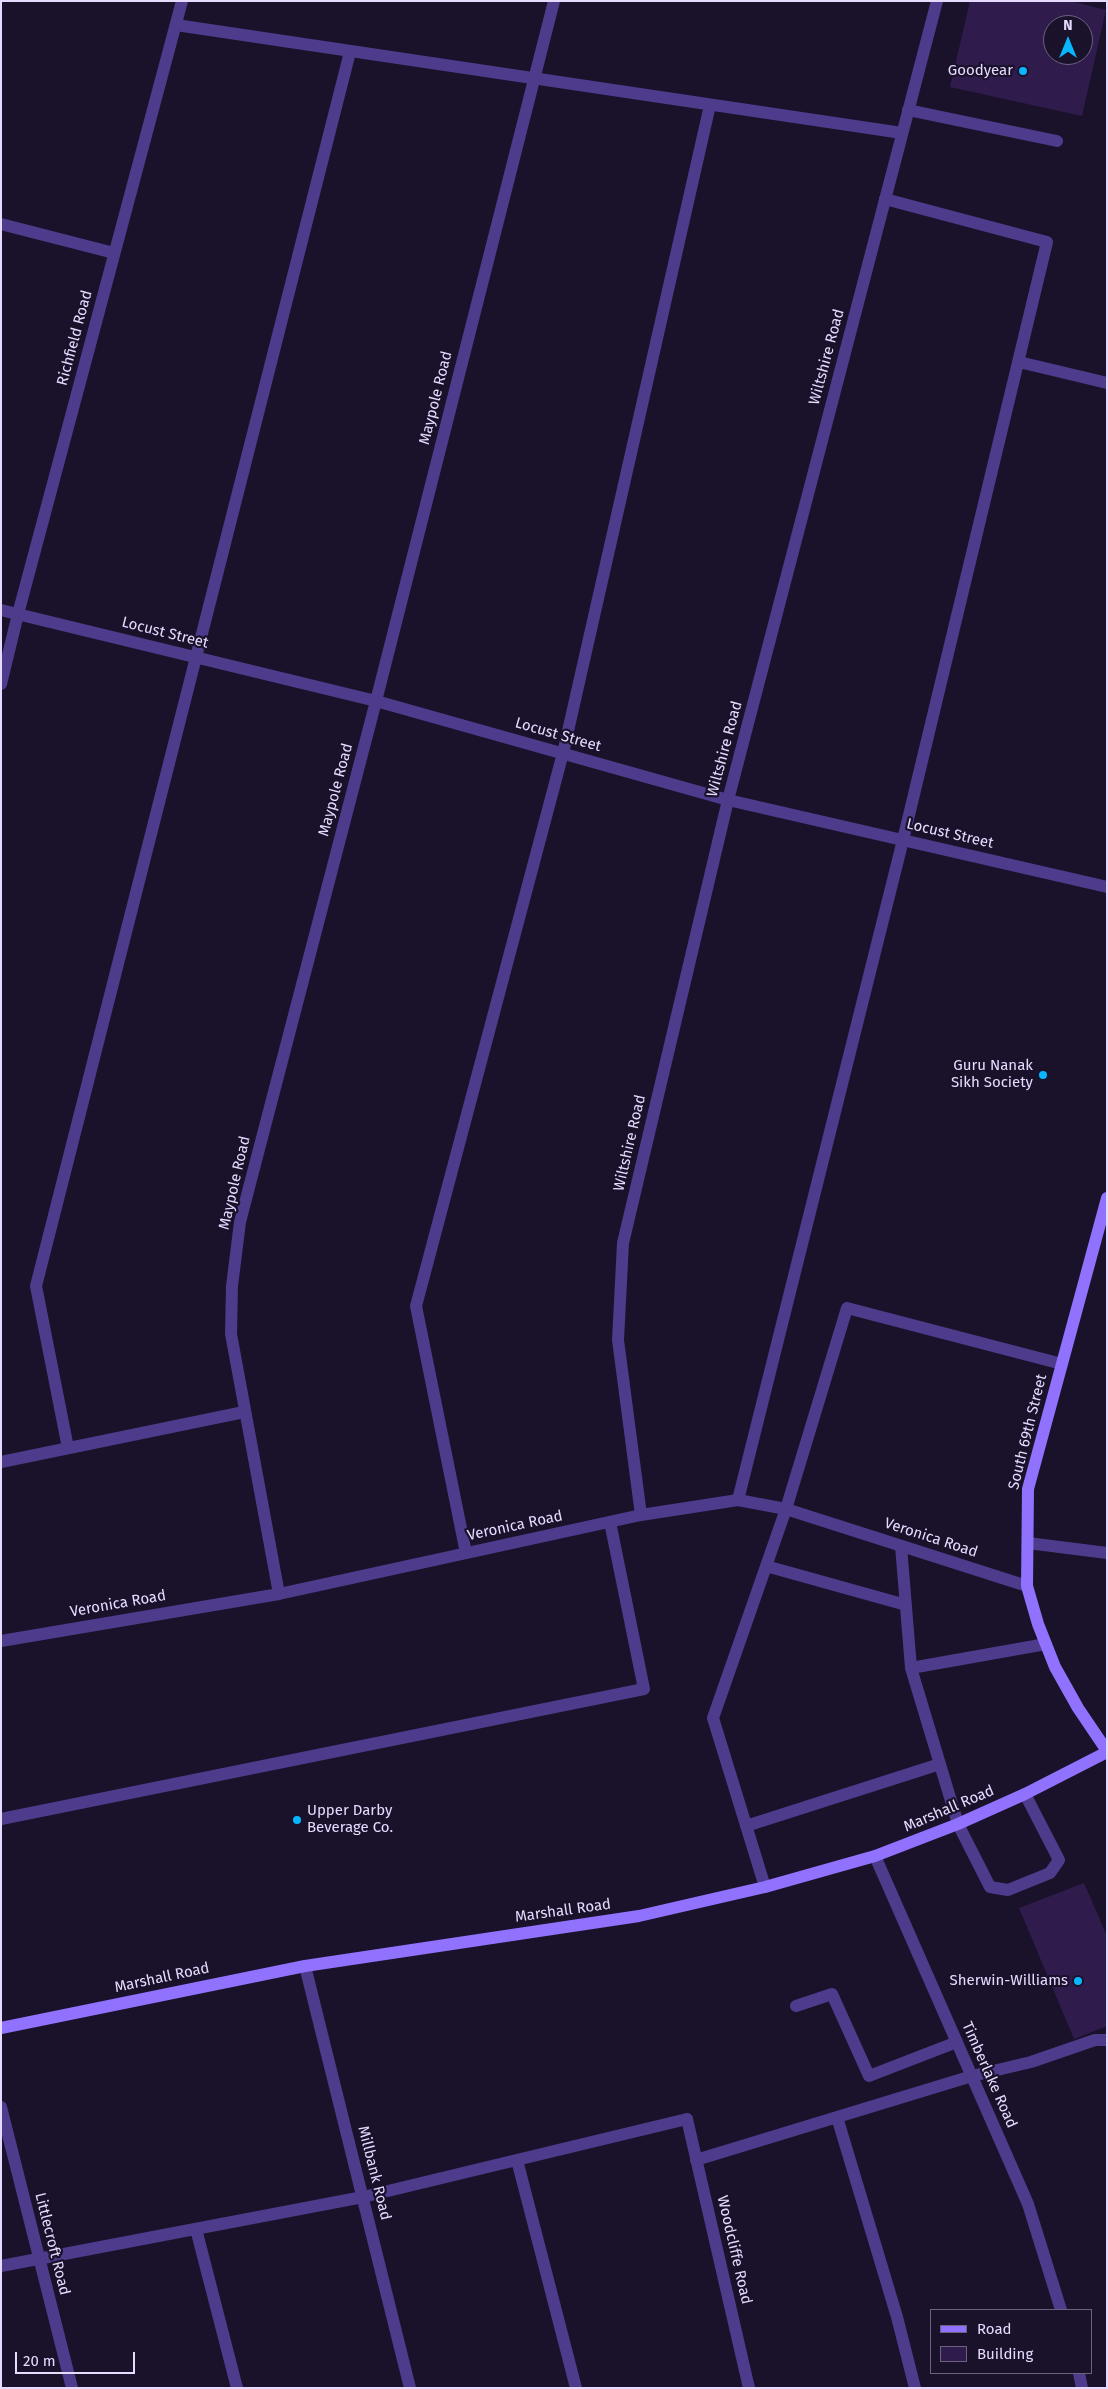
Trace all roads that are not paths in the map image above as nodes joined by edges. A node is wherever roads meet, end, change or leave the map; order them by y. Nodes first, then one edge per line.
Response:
1 (182, 1) edge
2 (554, 1) edge
3 (937, 1) edge
4 (176, 25) junction
5 (350, 52) junction
6 (534, 79) junction
7 (710, 105) junction
8 (908, 110) junction
9 (902, 133) junction
10 (1057, 141) dead end
11 (885, 199) junction
12 (1, 224) edge
13 (114, 253) junction
14 (1019, 362) junction
15 (1107, 384) edge
16 (1, 610) edge
17 (18, 614) junction
18 (197, 658) junction
19 (1, 684) edge
20 (376, 701) junction
21 (562, 753) junction
22 (728, 800) junction
23 (903, 840) junction
24 (1107, 887) edge
25 (1107, 1198) edge
26 (1062, 1364) junction
27 (244, 1412) junction
28 (68, 1448) junction
29 (1, 1462) edge
30 (738, 1500) junction
31 (786, 1509) junction
32 (640, 1515) junction
33 (610, 1522) junction
34 (1028, 1543) junction
35 (901, 1546) junction
36 (466, 1553) junction
37 (1107, 1553) edge
38 (766, 1566) junction
39 (1027, 1586) junction
40 (279, 1594) junction
41 (906, 1605) junction
42 (1, 1640) edge
43 (1046, 1644) junction
44 (912, 1668) junction
45 (1107, 1751) edge
46 (940, 1764) junction
47 (1025, 1794) junction
48 (1, 1819) edge
49 (958, 1824) junction
50 (746, 1826) junction
51 (875, 1856) junction
52 (765, 1887) junction
53 (305, 1966) junction
54 (796, 2006) dead end
55 (1, 2028) edge
56 (1107, 2040) edge
57 (957, 2042) junction
58 (972, 2076) junction
59 (1, 2108) edge
60 (837, 2117) junction
61 (517, 2160) junction
62 (696, 2160) junction
63 (363, 2197) junction
64 (196, 2229) junction
65 (39, 2258) junction
66 (1, 2266) edge
67 (1061, 2309) edge
68 (1079, 2374) edge
69 (72, 2388) edge
70 (237, 2388) edge
71 (410, 2388) edge
72 (576, 2388) edge
73 (749, 2388) edge
74 (915, 2388) edge
75 (1082, 2388) edge

1 - 4 street, Richfield Road
2 - 6 street, Maypole Road
3 - 8 street, Wiltshire Road
4 - 5 street
4 - 13 street, Richfield Road
5 - 6 street
5 - 18 street
6 - 7 street
6 - 20 street, Maypole Road
7 - 9 street
7 - 21 street
8 - 9 street, Wiltshire Road
8 - 10 street
9 - 11 street, Wiltshire Road
11 - 14 street
11 - 22 street, Wiltshire Road
12 - 13 street
13 - 17 street, Richfield Road
14 - 15 street
14 - 23 street
16 - 17 street, Locust Street
17 - 18 street, Locust Street
17 - 19 street, Richfield Road
18 - 20 street, Locust Street
18 - 28 street
20 - 21 street, Locust Street
20 - 27 street, Maypole Road
21 - 22 street, Locust Street
21 - 36 street
22 - 23 street, Locust Street
22 - 32 street, Wiltshire Road
23 - 24 street, Locust Street
23 - 30 street
25 - 26 main road, South 69th Street
26 - 31 street
26 - 34 main road, South 69th Street
27 - 28 street
27 - 40 street, Maypole Road
28 - 29 street
30 - 31 street, Veronica Road
30 - 32 street, Veronica Road
31 - 35 street, Veronica Road
31 - 38 street
32 - 33 street, Veronica Road
33 - 36 street, Veronica Road
33 - 48 street
34 - 37 street
34 - 39 main road, South 69th Street
35 - 39 street, Veronica Road
35 - 41 street
36 - 40 street, Veronica Road
38 - 41 street
38 - 50 street
39 - 43 main road, South 69th Street
40 - 42 street, Veronica Road
41 - 44 street
43 - 44 street
43 - 45 main road, South 69th Street
44 - 46 street
45 - 47 main road, Marshall Road
46 - 49 street
46 - 50 street
47 - 49 main road, Marshall Road
47 - 49 street
49 - 51 main road, Marshall Road
50 - 52 street
51 - 52 main road, Marshall Road
51 - 57 street, Timberlake Road
52 - 53 main road, Marshall Road
53 - 55 main road, Marshall Road
53 - 63 street, Millbank Road
54 - 57 street
56 - 58 street
57 - 58 street, Timberlake Road
58 - 60 street
58 - 67 street, Timberlake Road
59 - 65 street, Littlecroft Road
60 - 62 street
60 - 74 street
61 - 62 street, Woodcliffe Road
61 - 63 street
61 - 72 street
62 - 73 street, Woodcliffe Road
63 - 64 street
63 - 71 street, Millbank Road
64 - 65 street
64 - 70 street
65 - 66 street
65 - 69 street, Littlecroft Road
68 - 75 street

